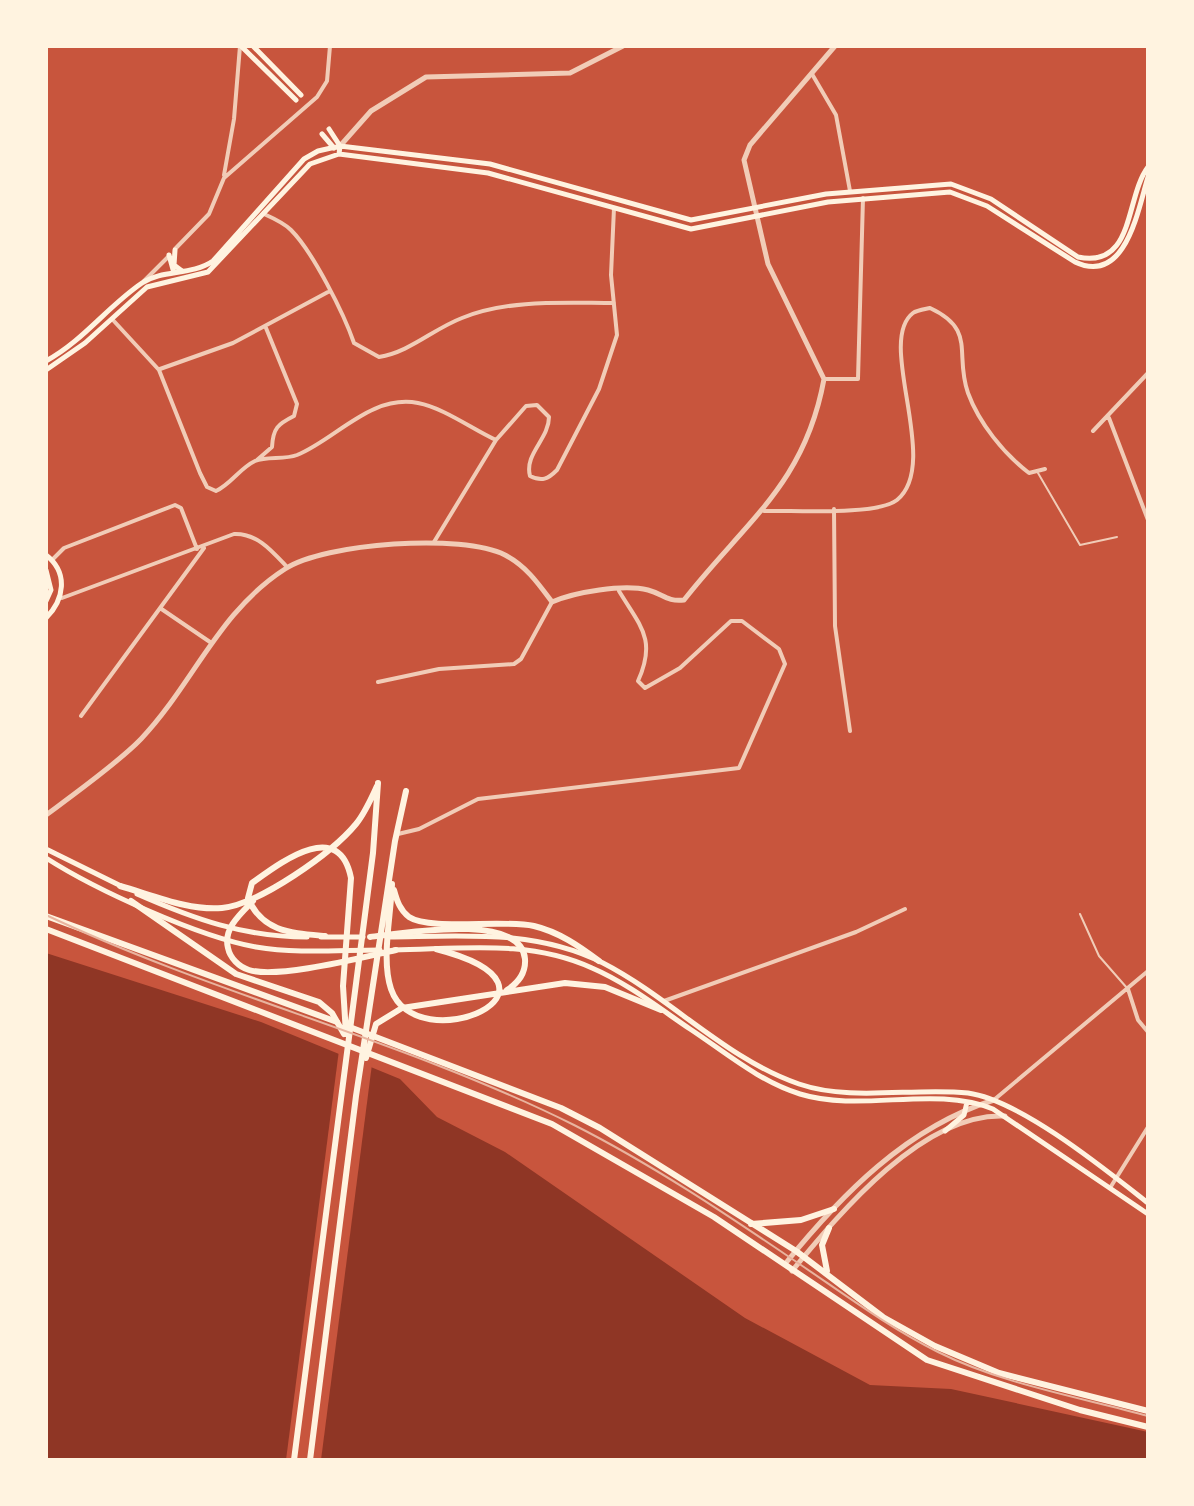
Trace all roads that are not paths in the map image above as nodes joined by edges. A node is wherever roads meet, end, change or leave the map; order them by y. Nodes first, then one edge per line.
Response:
1 (240, 46) edge
2 (253, 46) edge
3 (330, 46) edge
4 (623, 46) edge
5 (835, 46) edge
6 (812, 74) junction
7 (301, 95) dead end
8 (296, 100) dead end
9 (329, 129) dead end
10 (322, 134) dead end
11 (340, 146) junction
12 (333, 147) junction
13 (339, 154) junction
14 (1148, 167) edge
15 (1148, 177) edge
16 (224, 178) junction
17 (850, 191) junction
18 (863, 198) junction
19 (755, 207) junction
20 (614, 208) junction
21 (264, 214) junction
22 (757, 215) junction
23 (175, 250) junction
24 (169, 255) junction
25 (1095, 262) junction
26 (174, 274) junction
27 (187, 275) junction
28 (146, 284) junction
29 (328, 292) junction
30 (614, 303) junction
31 (105, 312) junction
32 (111, 317) junction
33 (266, 328) junction
34 (46, 361) edge
35 (46, 370) edge
36 (159, 370) junction
37 (1148, 373) edge
38 (824, 379) junction
39 (1109, 418) junction
40 (1093, 431) dead end
41 (496, 440) junction
42 (255, 461) junction
43 (1045, 469) dead end
44 (1038, 473) junction
45 (834, 509) junction
46 (764, 511) junction
47 (1148, 520) edge
48 (1117, 537) dead end
49 (434, 542) junction
50 (205, 546) junction
51 (197, 549) junction
52 (49, 558) edge
53 (287, 567) junction
54 (46, 570) edge
55 (619, 591) junction
56 (62, 598) junction
57 (46, 601) edge
58 (552, 602) junction
59 (160, 608) junction
60 (46, 618) edge
61 (210, 642) junction
62 (378, 682) dead end
63 (81, 716) dead end
64 (850, 731) dead end
65 (406, 791) dead end
66 (46, 815) edge
67 (395, 838) junction
68 (46, 849) edge
69 (46, 858) edge
70 (392, 860) junction
71 (392, 882) junction
72 (120, 886) junction
73 (258, 896) junction
74 (131, 901) junction
75 (905, 909) dead end
76 (1080, 914) dead end
77 (46, 916) edge
78 (46, 929) edge
79 (241, 932) junction
80 (325, 936) junction
81 (370, 937) junction
82 (224, 939) junction
83 (436, 949) junction
84 (396, 950) junction
85 (599, 961) junction
86 (1148, 971) edge
87 (1128, 989) junction
88 (505, 993) junction
89 (662, 1006) junction
90 (1148, 1032) edge
91 (347, 1050) junction
92 (947, 1092) junction
93 (356, 1096) junction
94 (995, 1099) junction
95 (967, 1104) junction
96 (980, 1104) junction
97 (1006, 1116) junction
98 (1148, 1127) edge
99 (945, 1131) junction
100 (1117, 1179) junction
101 (1110, 1188) junction
102 (1148, 1203) edge
103 (834, 1209) junction
104 (1148, 1214) edge
105 (748, 1224) junction
106 (829, 1228) junction
107 (796, 1251) junction
108 (804, 1257) junction
109 (785, 1264) junction
110 (792, 1271) junction
111 (827, 1271) junction
112 (1148, 1411) edge
113 (1148, 1427) edge
114 (294, 1460) edge
115 (310, 1460) edge

1 - 8 main road
1 - 16 street
2 - 7 main road
3 - 16 street
4 - 11 street
5 - 6 street
6 - 17 street
6 - 19 street
9 - 11 main road
10 - 12 main road
11 - 12 main road
11 - 13 main road
11 - 19 main road
12 - 13 main road
12 - 27 main road
13 - 20 main road
13 - 21 main road
14 - 25 main road
15 - 25 main road
16 - 23 street
17 - 19 main road
17 - 25 main road
18 - 22 main road
18 - 25 main road
18 - 38 street
19 - 22 street
20 - 22 main road
20 - 30 street
21 - 27 main road
21 - 29 street
22 - 38 street
23 - 24 street
23 - 27 main road
24 - 26 main road
24 - 28 street
26 - 27 main road
26 - 28 main road
27 - 28 main road
28 - 31 main road
28 - 32 main road
29 - 30 street
29 - 33 street
30 - 41 street
31 - 32 street
31 - 34 main road
32 - 35 main road
32 - 36 street
33 - 36 street
33 - 42 street
36 - 42 street
37 - 39 street
38 - 46 street
39 - 40 street
39 - 47 street
41 - 42 street
41 - 49 street
43 - 44 street
44 - 45 street
44 - 48 lane
45 - 46 street
45 - 64 street
46 - 55 street
49 - 53 street
49 - 58 street
50 - 51 street
50 - 53 street
50 - 59 street
51 - 52 street
51 - 56 street
52 - 56 main road
53 - 61 street
54 - 57 main road
55 - 58 street
55 - 67 street
56 - 60 main road
58 - 62 street
59 - 61 street
59 - 63 street
61 - 66 street
65 - 67 main road
67 - 70 main road
68 - 72 main road
69 - 74 main road
70 - 71 main road
70 - 93 main road
71 - 83 main road
71 - 85 main road
72 - 73 main road
72 - 79 main road
73 - 84 main road
73 - 91 main road
74 - 82 main road
74 - 91 main road
75 - 89 street
76 - 87 lane
77 - 105 main road
78 - 109 main road
79 - 80 main road
79 - 82 main road
80 - 81 main road
80 - 91 main road
81 - 85 main road
81 - 88 main road
82 - 84 main road
83 - 84 main road
83 - 89 main road
85 - 89 main road
86 - 87 street
87 - 90 street
87 - 94 street
88 - 89 main road
88 - 93 main road
89 - 92 main road
89 - 95 main road
91 - 114 main road
92 - 94 main road
92 - 95 main road
93 - 115 main road
94 - 96 street
94 - 100 main road
95 - 96 main road
95 - 99 main road
95 - 103 street
96 - 97 main road
97 - 99 street
97 - 101 main road
98 - 100 street
99 - 106 street
100 - 101 street
100 - 102 main road
101 - 104 main road
103 - 105 main road
103 - 107 street
105 - 107 main road
106 - 108 street
106 - 111 main road
107 - 108 main road
107 - 109 street
108 - 110 street
108 - 111 main road
109 - 110 main road
110 - 113 main road
111 - 112 main road

